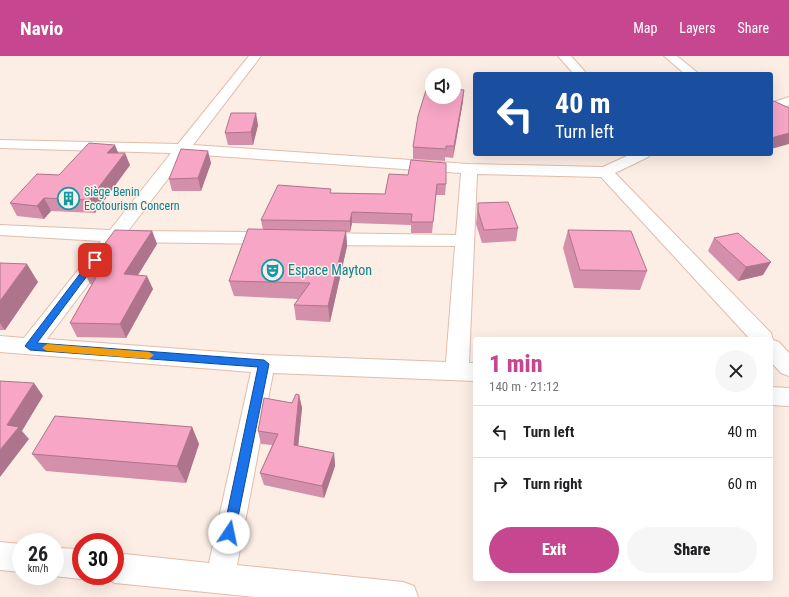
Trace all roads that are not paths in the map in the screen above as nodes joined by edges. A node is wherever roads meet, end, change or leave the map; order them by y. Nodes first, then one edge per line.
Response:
1 (255, 56) edge
2 (564, 56) edge
3 (670, 56) edge
4 (579, 72) edge
5 (690, 72) edge
6 (789, 101) edge
7 (773, 106) edge
8 (0, 144) edge
9 (183, 149) junction
10 (639, 156) edge
11 (470, 169) junction
12 (604, 172) junction
13 (0, 230) edge
14 (113, 236) junction
15 (465, 241) junction
16 (761, 337) edge
17 (0, 344) edge
18 (30, 346) junction
19 (773, 350) edge
20 (264, 364) junction
21 (789, 367) edge
22 (466, 371) edge
23 (773, 396) edge
24 (789, 397) edge
25 (0, 556) edge
26 (12, 557) edge
27 (124, 569) edge
28 (220, 579) junction
29 (403, 597) edge

1 - 9 street
2 - 4 street
3 - 5 street
6 - 7 street
8 - 9 street
9 - 11 street
9 - 14 street
10 - 12 street
11 - 12 street
11 - 15 street
12 - 16 street
13 - 14 street
14 - 15 street
14 - 18 street
15 - 22 street
17 - 18 street
18 - 20 street
19 - 21 street
20 - 22 street
20 - 28 street
23 - 24 street
25 - 26 street
27 - 28 street
28 - 29 street

